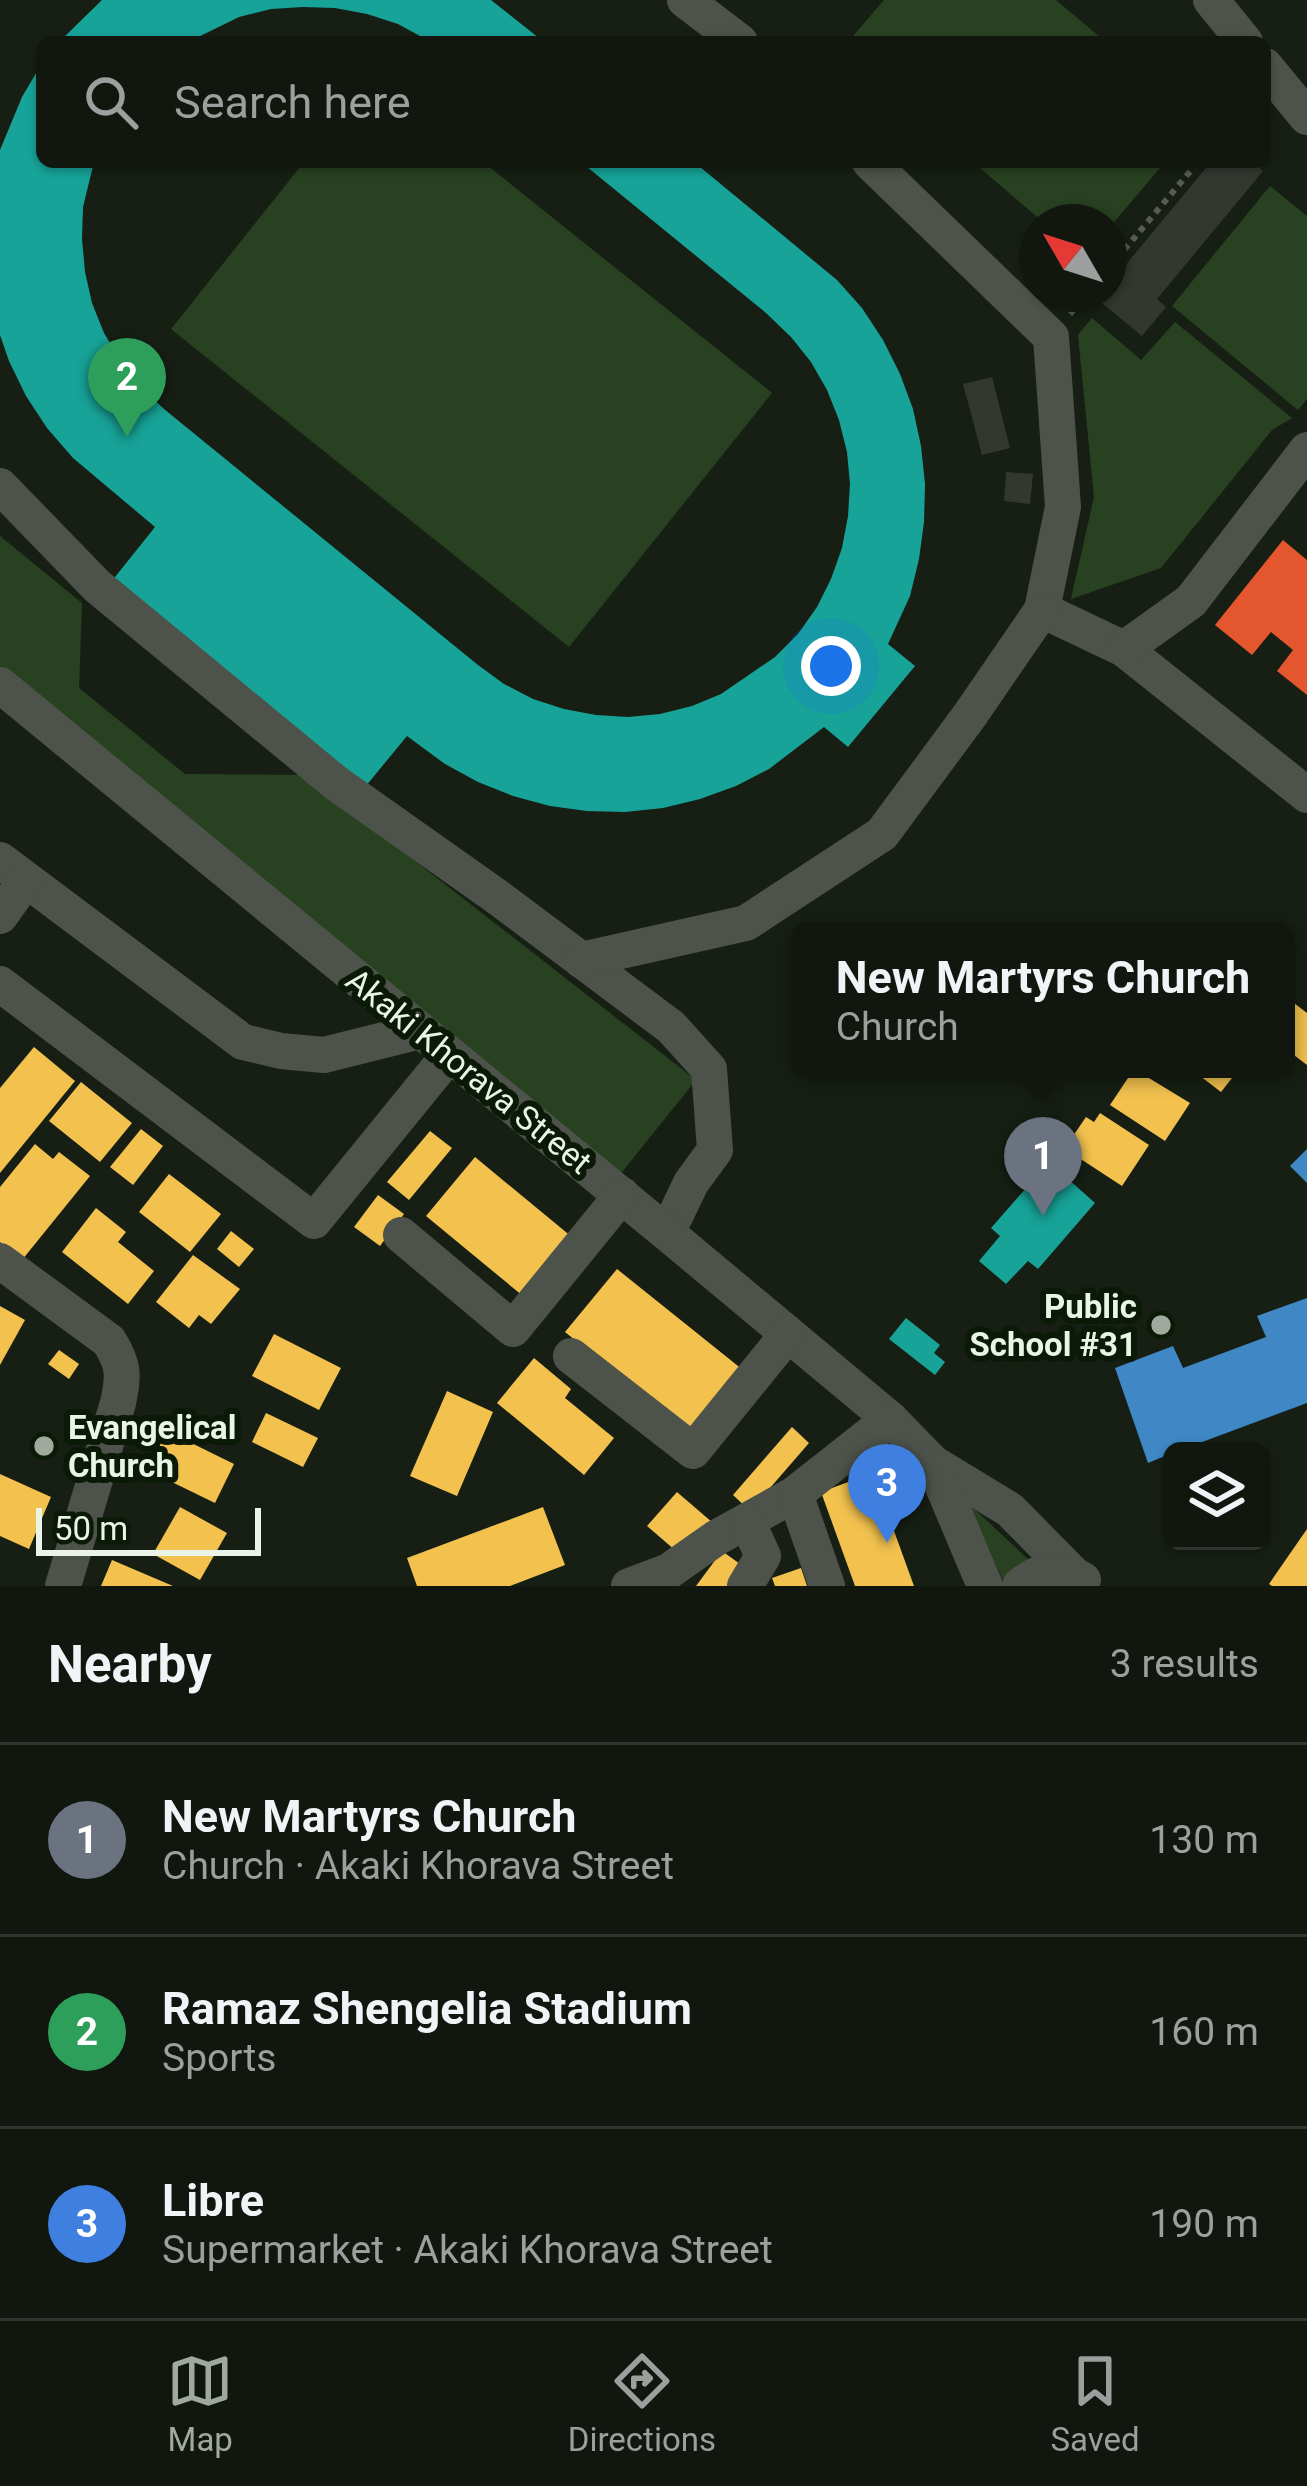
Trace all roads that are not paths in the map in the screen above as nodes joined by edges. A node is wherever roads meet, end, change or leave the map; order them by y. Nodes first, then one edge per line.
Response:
1 (685, 0) edge
2 (1211, 0) edge
3 (732, 36) edge
4 (1240, 36) edge
5 (1271, 74) edge
6 (1307, 117) edge
7 (876, 168) edge
8 (1307, 450) edge
9 (0, 486) edge
10 (1042, 610) junction
11 (1124, 649) junction
12 (0, 685) edge
13 (1307, 795) edge
14 (12, 871) edge
15 (0, 916) edge
16 (581, 960) junction
17 (0, 984) edge
18 (420, 1031) junction
19 (449, 1055) junction
20 (622, 1196) junction
21 (667, 1233) junction
22 (401, 1235) dead end
23 (0, 1261) edge
24 (788, 1334) junction
25 (571, 1356) dead end
26 (890, 1419) junction
27 (933, 1463) junction
28 (795, 1494) junction
29 (747, 1521) junction
30 (1081, 1580) edge
31 (63, 1586) edge
32 (629, 1586) edge
33 (745, 1586) edge
34 (827, 1586) edge
35 (985, 1586) edge
36 (1020, 1586) edge

1 - 3 street
2 - 4 street
5 - 6 street
7 - 10 street
8 - 11 street
9 - 16 street
10 - 11 street
10 - 16 street
11 - 13 street
12 - 18 street, Akaki Khorava Street
14 - 15 street
14 - 18 street
16 - 21 street
17 - 19 street
18 - 19 street, Akaki Khorava Street
19 - 20 street, Akaki Khorava Street
20 - 21 street, Akaki Khorava Street
20 - 22 street
21 - 24 street, Akaki Khorava Street
23 - 31 street
24 - 25 street
24 - 26 street, Akaki Khorava Street
26 - 27 street, Akaki Khorava Street
26 - 28 street
27 - 30 street, Akaki Khorava Street
27 - 35 street, Akaki Khorava Street
28 - 29 street
28 - 34 street
29 - 32 street
29 - 33 street
30 - 36 street

